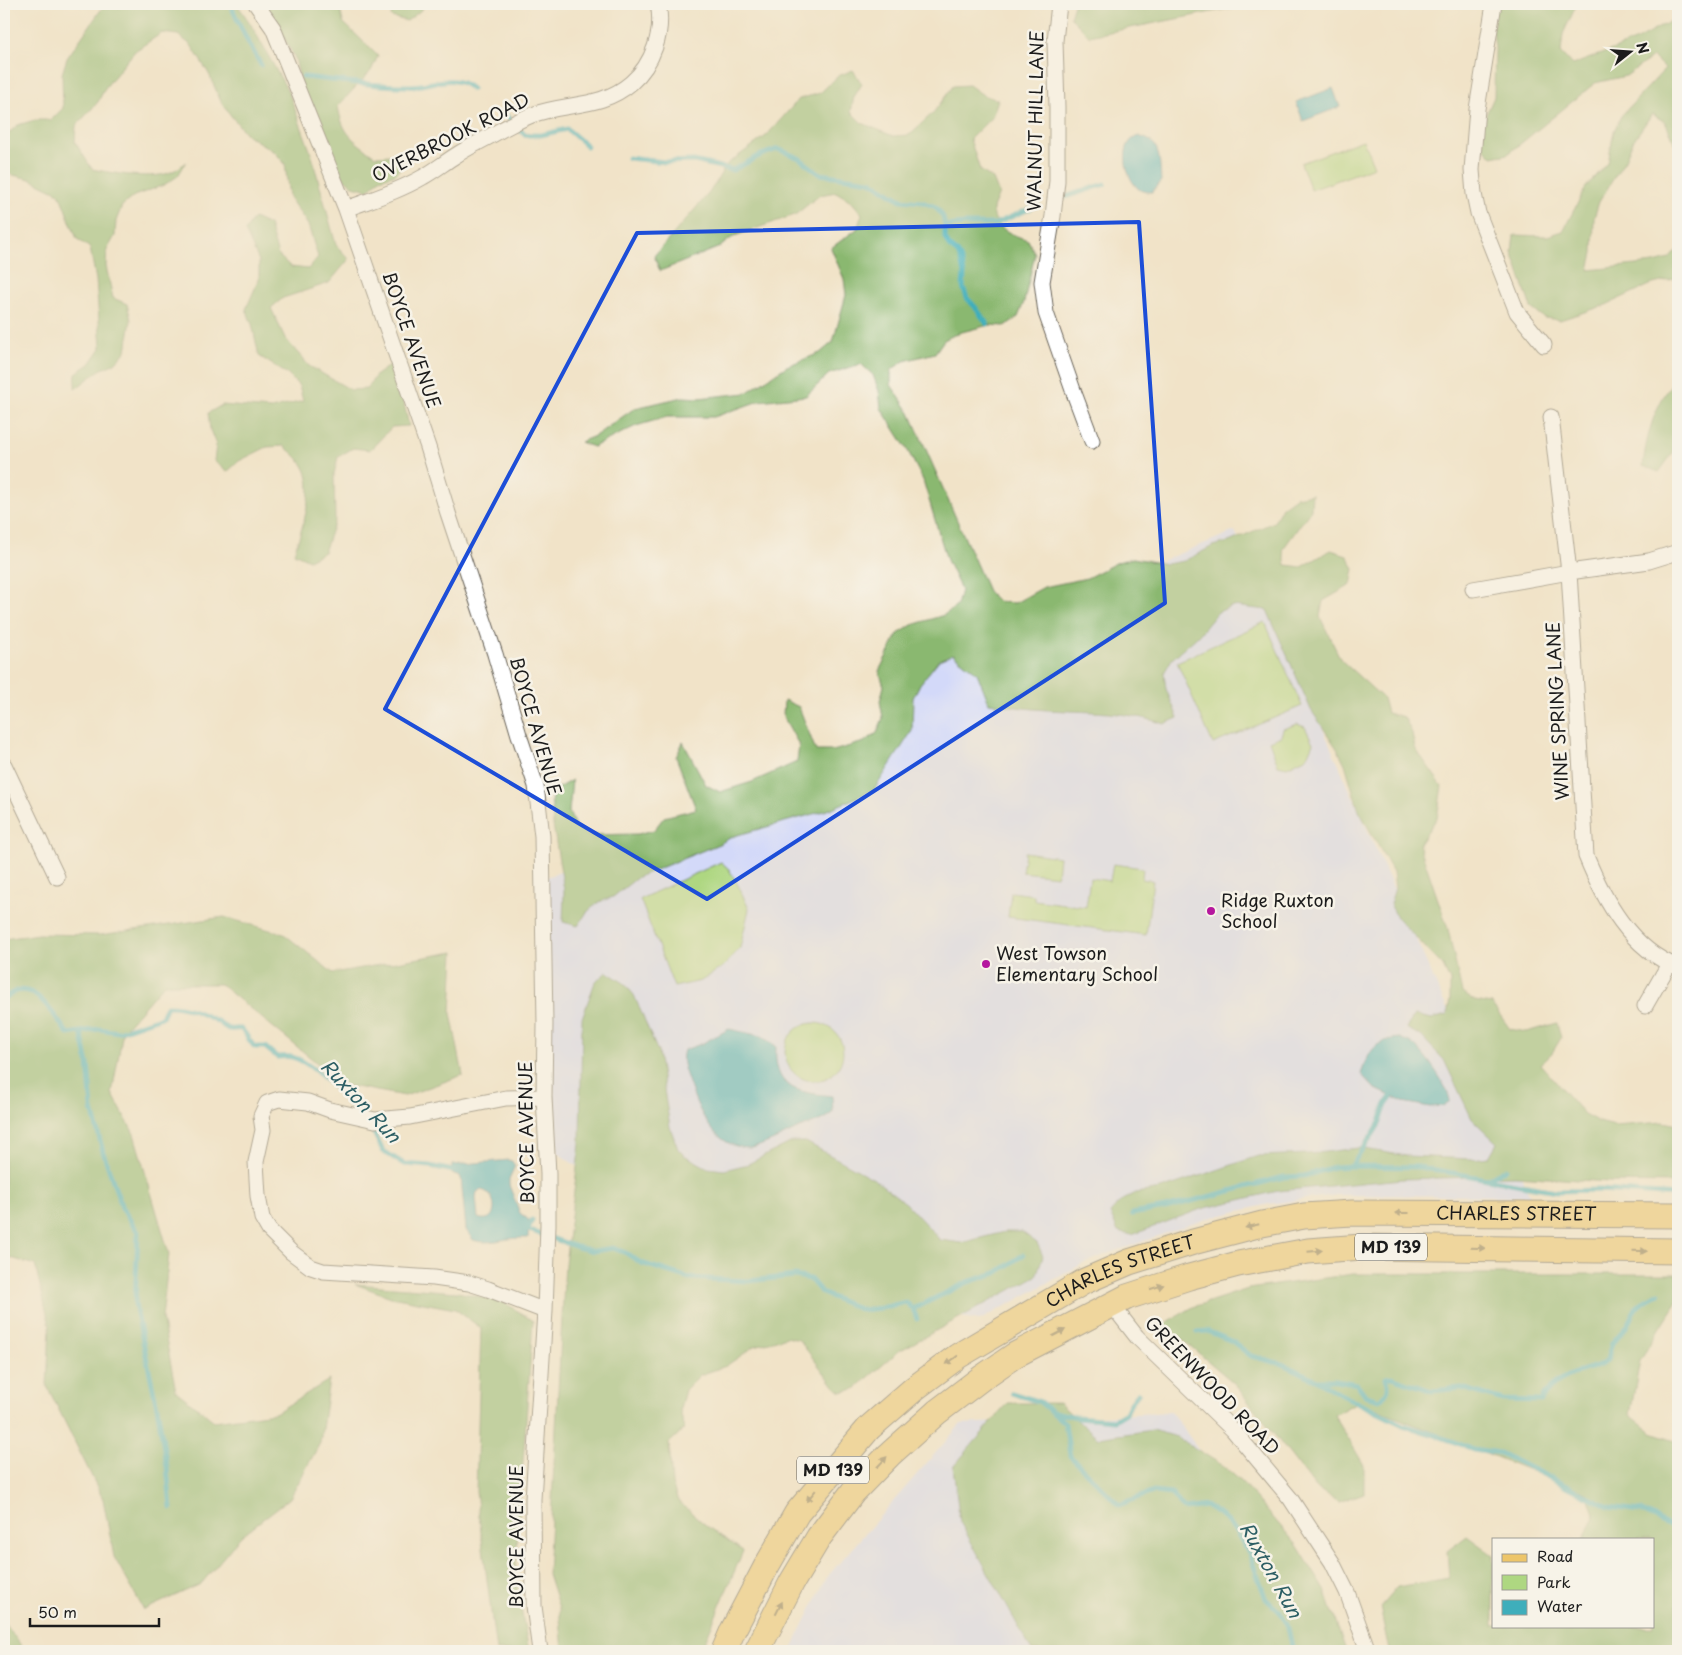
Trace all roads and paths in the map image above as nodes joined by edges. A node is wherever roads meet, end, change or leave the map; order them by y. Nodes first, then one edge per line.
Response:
1 (256, 4) edge
2 (658, 4) edge
3 (1059, 4) edge
4 (1494, 4) edge
5 (346, 209) junction
6 (1544, 346) dead end
7 (1551, 417) dead end
8 (1092, 441) dead end
9 (1678, 552) edge
10 (1569, 572) junction
11 (1473, 590) dead end
12 (4, 765) edge
13 (57, 877) dead end
14 (1673, 966) edge
15 (1645, 1006) dead end
16 (544, 1097) junction
17 (1678, 1215) edge
18 (1678, 1251) edge
19 (1112, 1305) junction
20 (544, 1311) junction
21 (540, 1651) edge
22 (724, 1651) edge
23 (757, 1651) edge
24 (1368, 1651) edge

1 - 5 street, BOYCE AVENUE
2 - 5 street, OVERBROOK ROAD
3 - 8 street, WALNUT HILL LANE
4 - 6 street
5 - 16 street, BOYCE AVENUE
7 - 10 street, WINE SPRING LANE
9 - 10 street
10 - 11 street
10 - 14 street, WINE SPRING LANE
12 - 13 street
14 - 15 street
16 - 20 street, BOYCE AVENUE
16 - 20 street
17 -> 22 main road, CHARLES STREET / MD 139
19 -> 18 main road, CHARLES STREET / MD 139
23 -> 19 main road, CHARLES STREET / MD 139
19 - 24 street, GREENWOOD ROAD
20 - 21 street, BOYCE AVENUE

